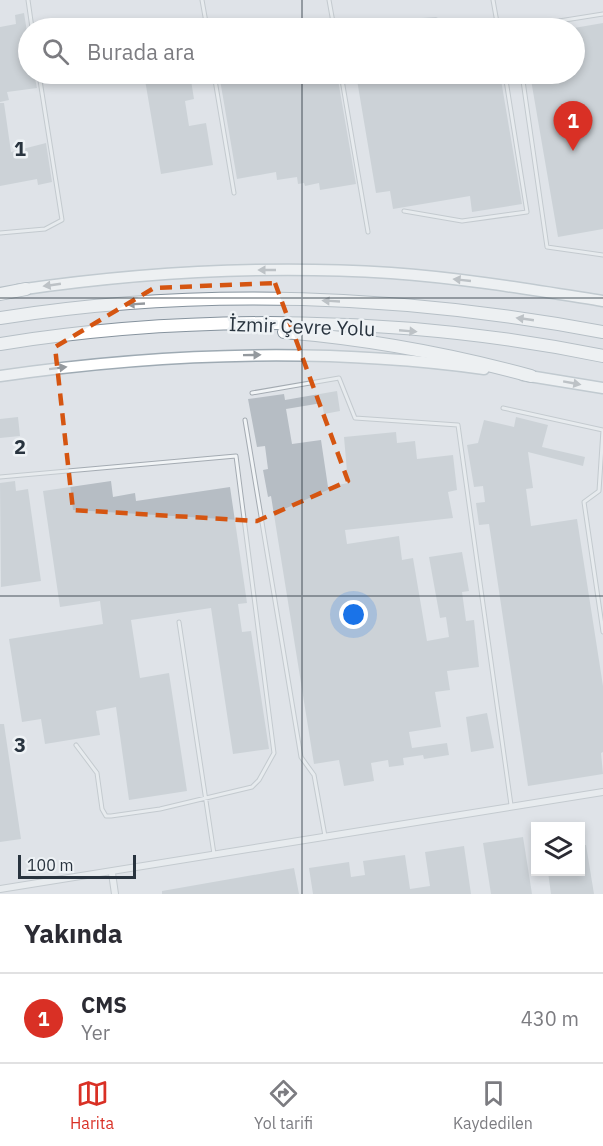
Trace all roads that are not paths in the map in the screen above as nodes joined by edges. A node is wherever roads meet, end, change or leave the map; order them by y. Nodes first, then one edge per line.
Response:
1 (28, 0) edge
2 (202, 0) edge
3 (329, 0) edge
4 (493, 0) edge
5 (603, 14) edge
6 (31, 18) edge
7 (205, 18) edge
8 (332, 18) edge
9 (496, 18) edge
10 (578, 18) edge
11 (41, 84) edge
12 (216, 84) edge
13 (343, 84) edge
14 (507, 84) edge
15 (523, 84) edge
16 (234, 193) dead end
17 (404, 211) dead end
18 (368, 231) dead end
19 (0, 233) edge
20 (603, 255) edge
21 (26, 289) joint
22 (0, 293) edge
23 (603, 301) edge
24 (0, 318) edge
25 (202, 324) junction
26 (603, 332) edge
27 (0, 344) edge
28 (603, 356) edge
29 (0, 376) edge
30 (531, 376) junction
31 (603, 388) edge
32 (252, 393) dead end
33 (503, 408) dead end
34 (245, 420) dead end
35 (0, 477) edge
36 (179, 622) dead end
37 (603, 632) edge
38 (76, 745) dead end
39 (603, 792) edge
40 (205, 798) junction
41 (511, 807) junction
42 (325, 838) junction
43 (214, 856) junction
44 (112, 873) junction
45 (0, 890) edge
46 (115, 894) edge

1 - 6 lane
2 - 7 lane
3 - 8 lane
4 - 9 lane
5 - 10 lane
11 - 19 lane
12 - 16 lane
13 - 18 lane
14 - 17 lane
15 - 20 lane
21 - 22 highway
23 -> 21 main road
26 -> 24 highway, İzmir Çevre Yolu
25 - 27 highway, İzmir Çevre Yolu
25 -> 28 highway, İzmir Çevre Yolu
25 - 30 highway
29 -> 30 main road
30 -> 31 main road
32 - 41 lane
33 - 37 lane
34 - 42 lane
35 - 40 lane
36 - 40 lane
38 - 40 lane
39 - 41 street
40 - 43 lane
41 - 42 street
42 - 43 street
43 - 44 street
44 - 45 street
44 - 46 street

